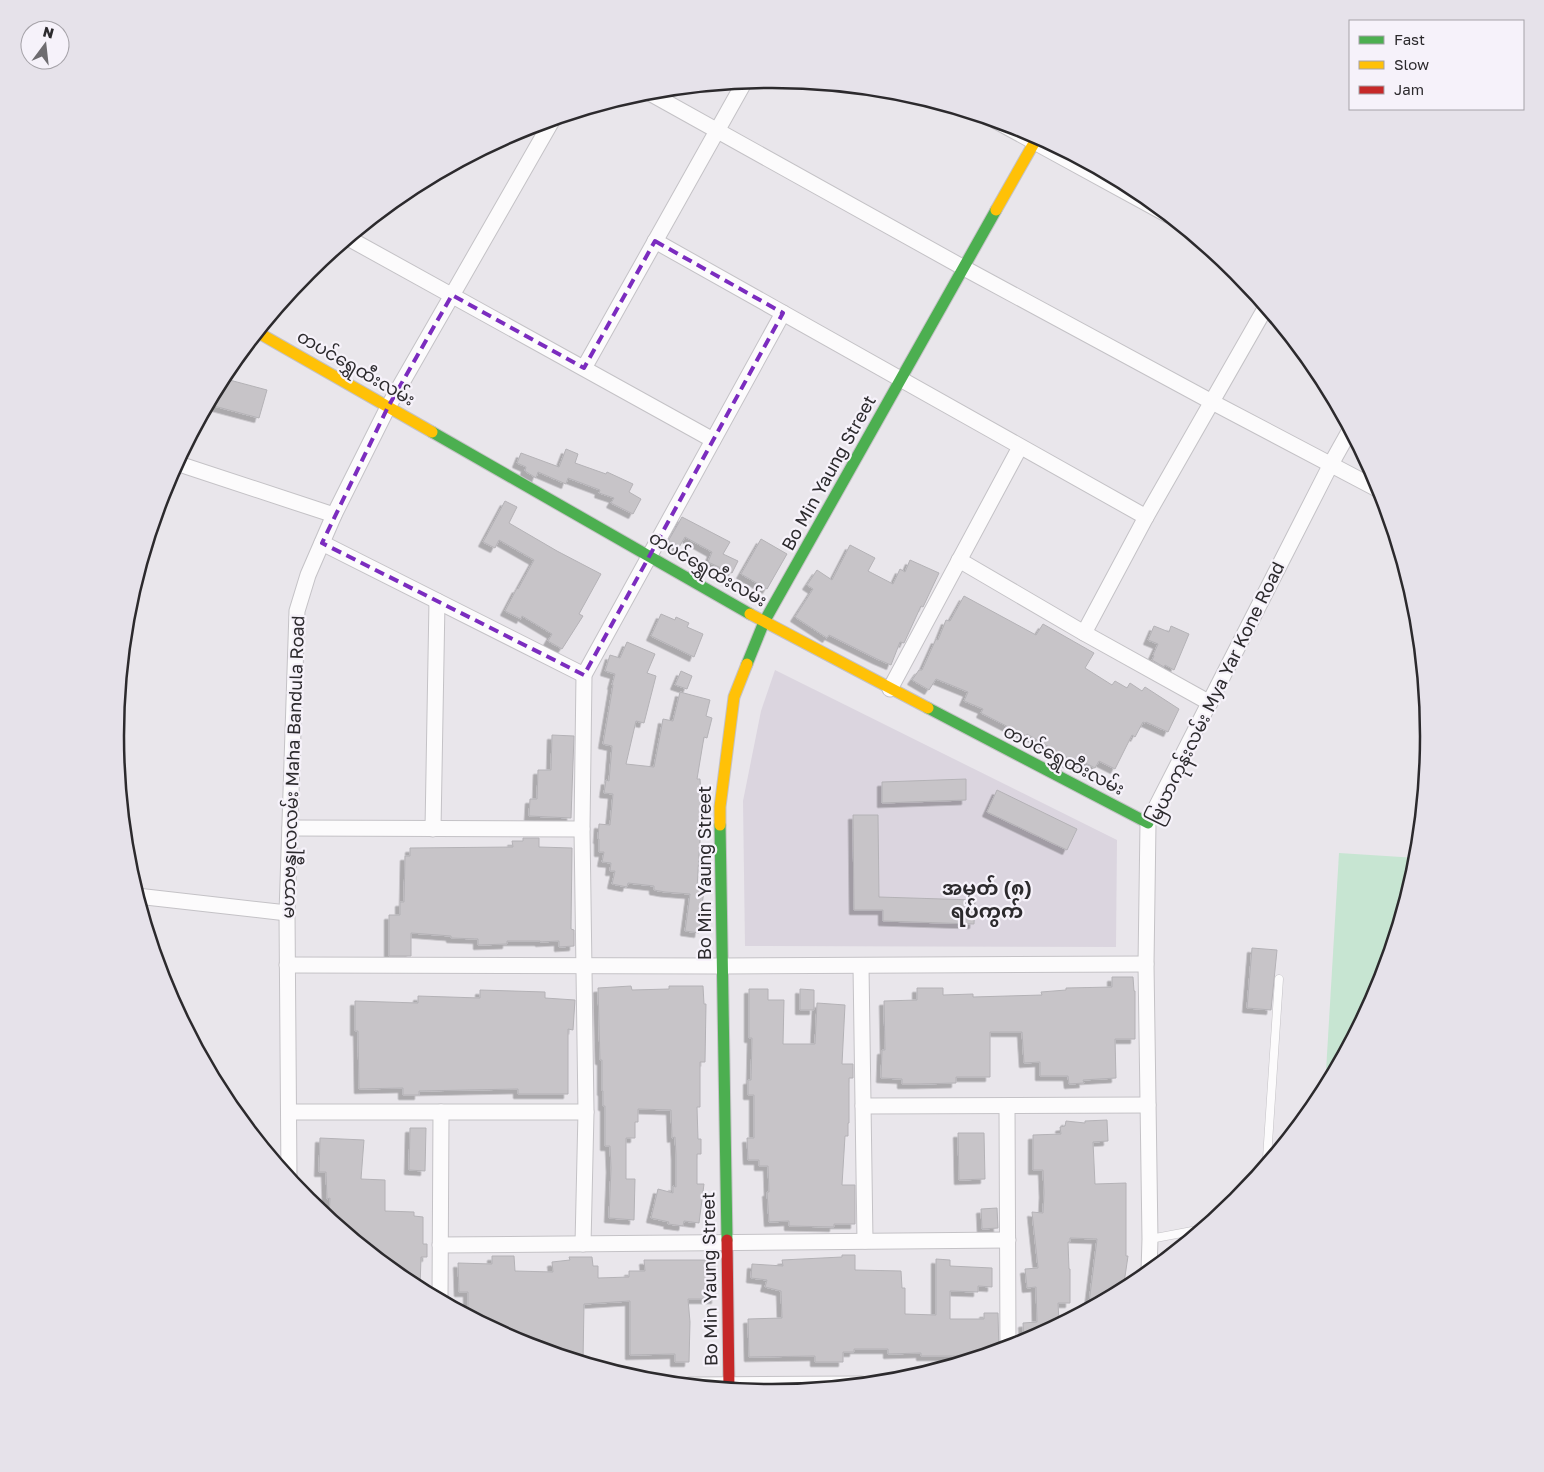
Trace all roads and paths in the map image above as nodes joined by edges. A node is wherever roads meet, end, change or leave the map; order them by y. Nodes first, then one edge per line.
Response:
1 (741, 89) edge
2 (658, 98) edge
3 (548, 128) edge
4 (717, 131) junction
5 (1034, 143) edge
6 (353, 241) edge
7 (655, 241) junction
8 (964, 268) junction
9 (452, 295) junction
10 (1263, 312) edge
11 (783, 313) junction
12 (263, 335) edge
13 (584, 368) junction
14 (901, 380) junction
15 (1212, 402) junction
16 (388, 407) junction
17 (1347, 436) edge
18 (713, 440) junction
19 (1020, 446) junction
20 (1331, 464) junction
21 (183, 465) edge
22 (1370, 485) edge
23 (334, 515) junction
24 (1146, 517) junction
25 (322, 543) junction
26 (649, 555) junction
27 (959, 560) junction
28 (437, 601) junction
29 (764, 622) junction
30 (1084, 633) junction
31 (584, 674) junction
32 (890, 689) junction
33 (1210, 703) junction
34 (1148, 823) junction
35 (290, 828) junction
36 (433, 829) junction
37 (582, 829) junction
38 (144, 897) edge
39 (287, 913) junction
40 (1146, 964) junction
41 (287, 965) junction
42 (584, 965) junction
43 (722, 966) junction
44 (861, 966) junction
45 (1279, 979) dead end
46 (1148, 1105) junction
47 (863, 1106) junction
48 (1007, 1106) junction
49 (289, 1112) junction
50 (441, 1112) junction
51 (586, 1112) junction
52 (1267, 1155) edge
53 (289, 1169) edge
54 (1191, 1231) edge
55 (1150, 1239) junction
56 (1008, 1240) junction
57 (865, 1241) junction
58 (727, 1242) junction
59 (583, 1244) junction
60 (440, 1245) junction
61 (1150, 1262) edge
62 (440, 1293) edge
63 (1008, 1340) edge
64 (729, 1383) edge

1 - 4 street
2 - 4 street
3 - 9 street, မဟာဗန္ဓုလလမ်း Maha Bandula Road
4 - 7 street
4 - 8 street
5 - 8 street, Bo Min Yaung Street
6 - 9 street
7 - 11 street
7 - 13 street
8 - 14 street, Bo Min Yaung Street
8 - 15 street
9 - 13 street
9 - 16 street, မဟာဗန္ဓုလလမ်း Maha Bandula Road
10 - 15 street
11 - 14 street
11 - 18 street
12 - 16 street, တပင်ရွှေထီးလမ်း
13 - 18 street
14 - 19 street
14 - 29 street, Bo Min Yaung Street
15 - 20 street
15 - 24 street
16 - 23 street, မဟာဗန္ဓုလလမ်း Maha Bandula Road
16 - 26 street, တပင်ရွှေထီးလမ်း
17 - 20 street, မြယာကုန်းလမ်း Mya Yar Kone Road
18 - 26 street
19 - 24 street
19 - 27 street
20 - 22 street
20 - 33 street, မြယာကုန်းလမ်း Mya Yar Kone Road
21 - 23 street
23 - 25 street, မဟာဗန္ဓုလလမ်း Maha Bandula Road
24 - 30 street
25 - 28 street
25 - 35 street, မဟာဗန္ဓုလလမ်း Maha Bandula Road
26 - 29 street, တပင်ရွှေထီးလမ်း
26 - 31 street
27 - 30 street
27 - 32 street
28 - 31 street
28 - 36 street
29 - 32 street, တပင်ရွှေထီးလမ်း
29 - 43 street, Bo Min Yaung Street
30 - 33 street
31 - 37 street
32 - 34 street, တပင်ရွှေထီးလမ်း
33 - 34 street, မြယာကုန်းလမ်း Mya Yar Kone Road
34 - 40 street, မြယာကုန်းလမ်း Mya Yar Kone Road
35 - 36 street
35 - 39 street, မဟာဗန္ဓုလလမ်း Maha Bandula Road
36 - 37 street
37 - 42 street
38 - 39 street
39 - 41 street, မဟာဗန္ဓုလလမ်း Maha Bandula Road
40 - 44 street
40 - 46 street, မြယာကုန်းလမ်း Mya Yar Kone Road
41 - 42 street
41 - 49 street, မဟာဗန္ဓုလလမ်း Maha Bandula Road
42 - 43 street
42 - 51 street
43 - 44 street
43 - 58 street, Bo Min Yaung Street
44 - 47 street
45 - 52 lane
46 - 48 street
46 - 55 street, မြယာကုန်းလမ်း Mya Yar Kone Road
47 - 48 street
47 - 57 street
48 - 56 street
49 - 50 street
49 - 53 street, မဟာဗန္ဓုလလမ်း Maha Bandula Road
50 - 51 street
50 - 60 street
51 - 59 street
54 - 55 lane
55 - 61 street, မြယာကုန်းလမ်း Mya Yar Kone Road
56 - 57 street
56 - 63 street
57 - 58 street
58 - 59 street
58 - 64 street, Bo Min Yaung Street
59 - 60 street
60 - 62 street

